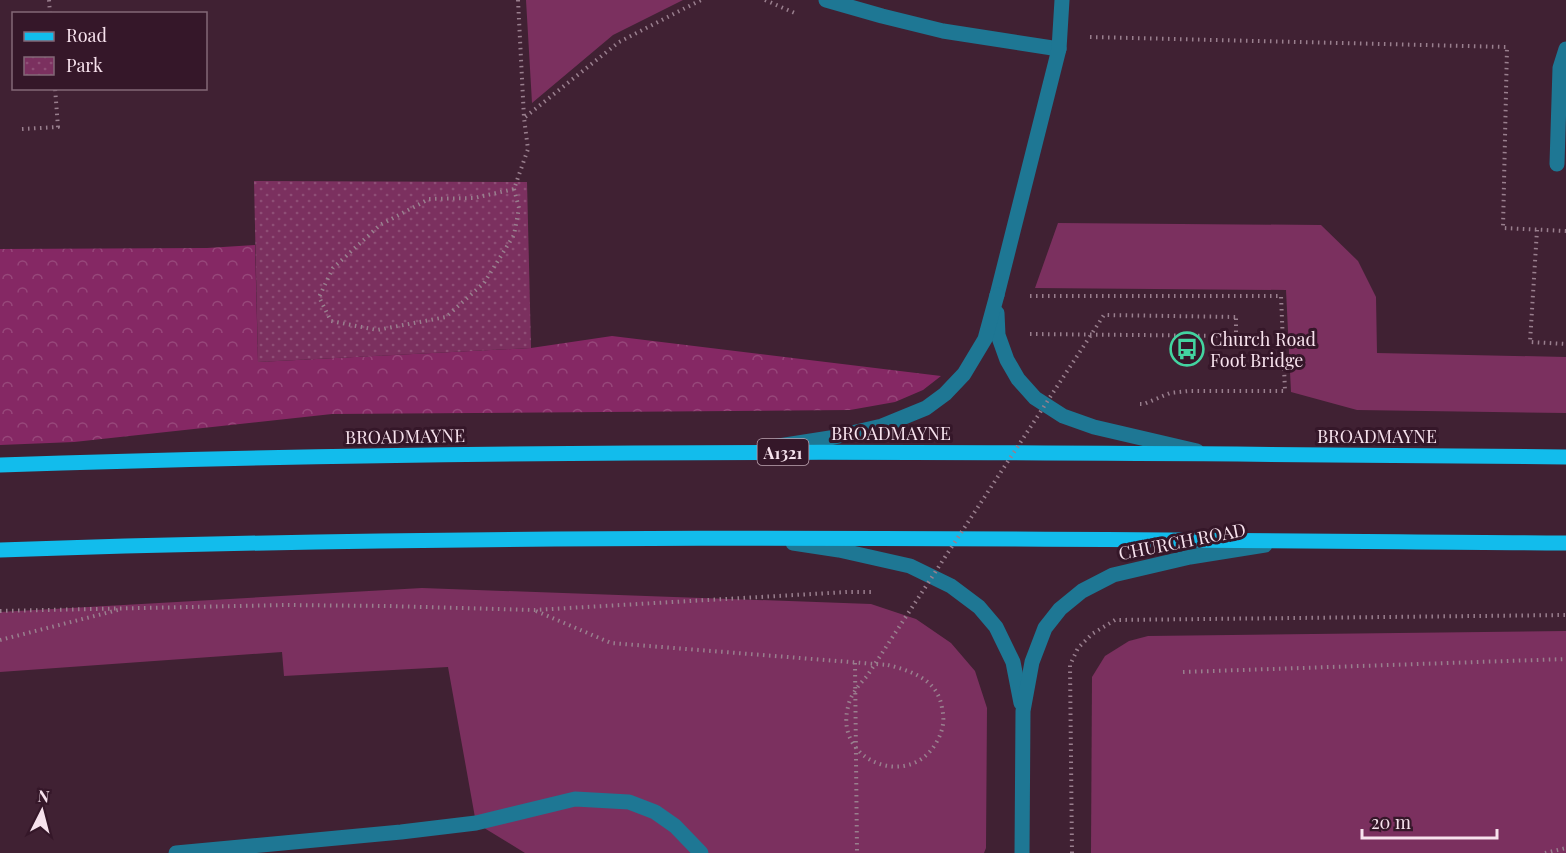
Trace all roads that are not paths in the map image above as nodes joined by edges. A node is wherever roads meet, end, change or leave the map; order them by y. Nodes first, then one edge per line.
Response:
1 (826, 0) edge
2 (1062, 0) edge
3 (1059, 49) junction
4 (1566, 49) edge
5 (1557, 164) dead end
6 (997, 295) junction
7 (740, 452) junction
8 (1211, 454) junction
9 (1566, 457) edge
10 (0, 465) edge
11 (755, 537) junction
12 (1287, 541) junction
13 (1566, 543) edge
14 (0, 550) edge
15 (1023, 711) junction
16 (176, 853) edge
17 (701, 853) edge
18 (1022, 853) edge

1 - 3 street
2 - 3 street
3 - 6 street
4 - 5 street
6 - 7 street
6 - 8 street
7 - 8 main road, BROADMAYNE / A1321
7 - 10 main road, BROADMAYNE / A1321
8 - 9 main road, BROADMAYNE / A1321
11 - 12 main road
11 - 14 main road
11 - 15 street
12 - 13 main road
12 - 15 street, CHURCH ROAD
15 - 18 street, CHURCH ROAD
16 - 17 street

